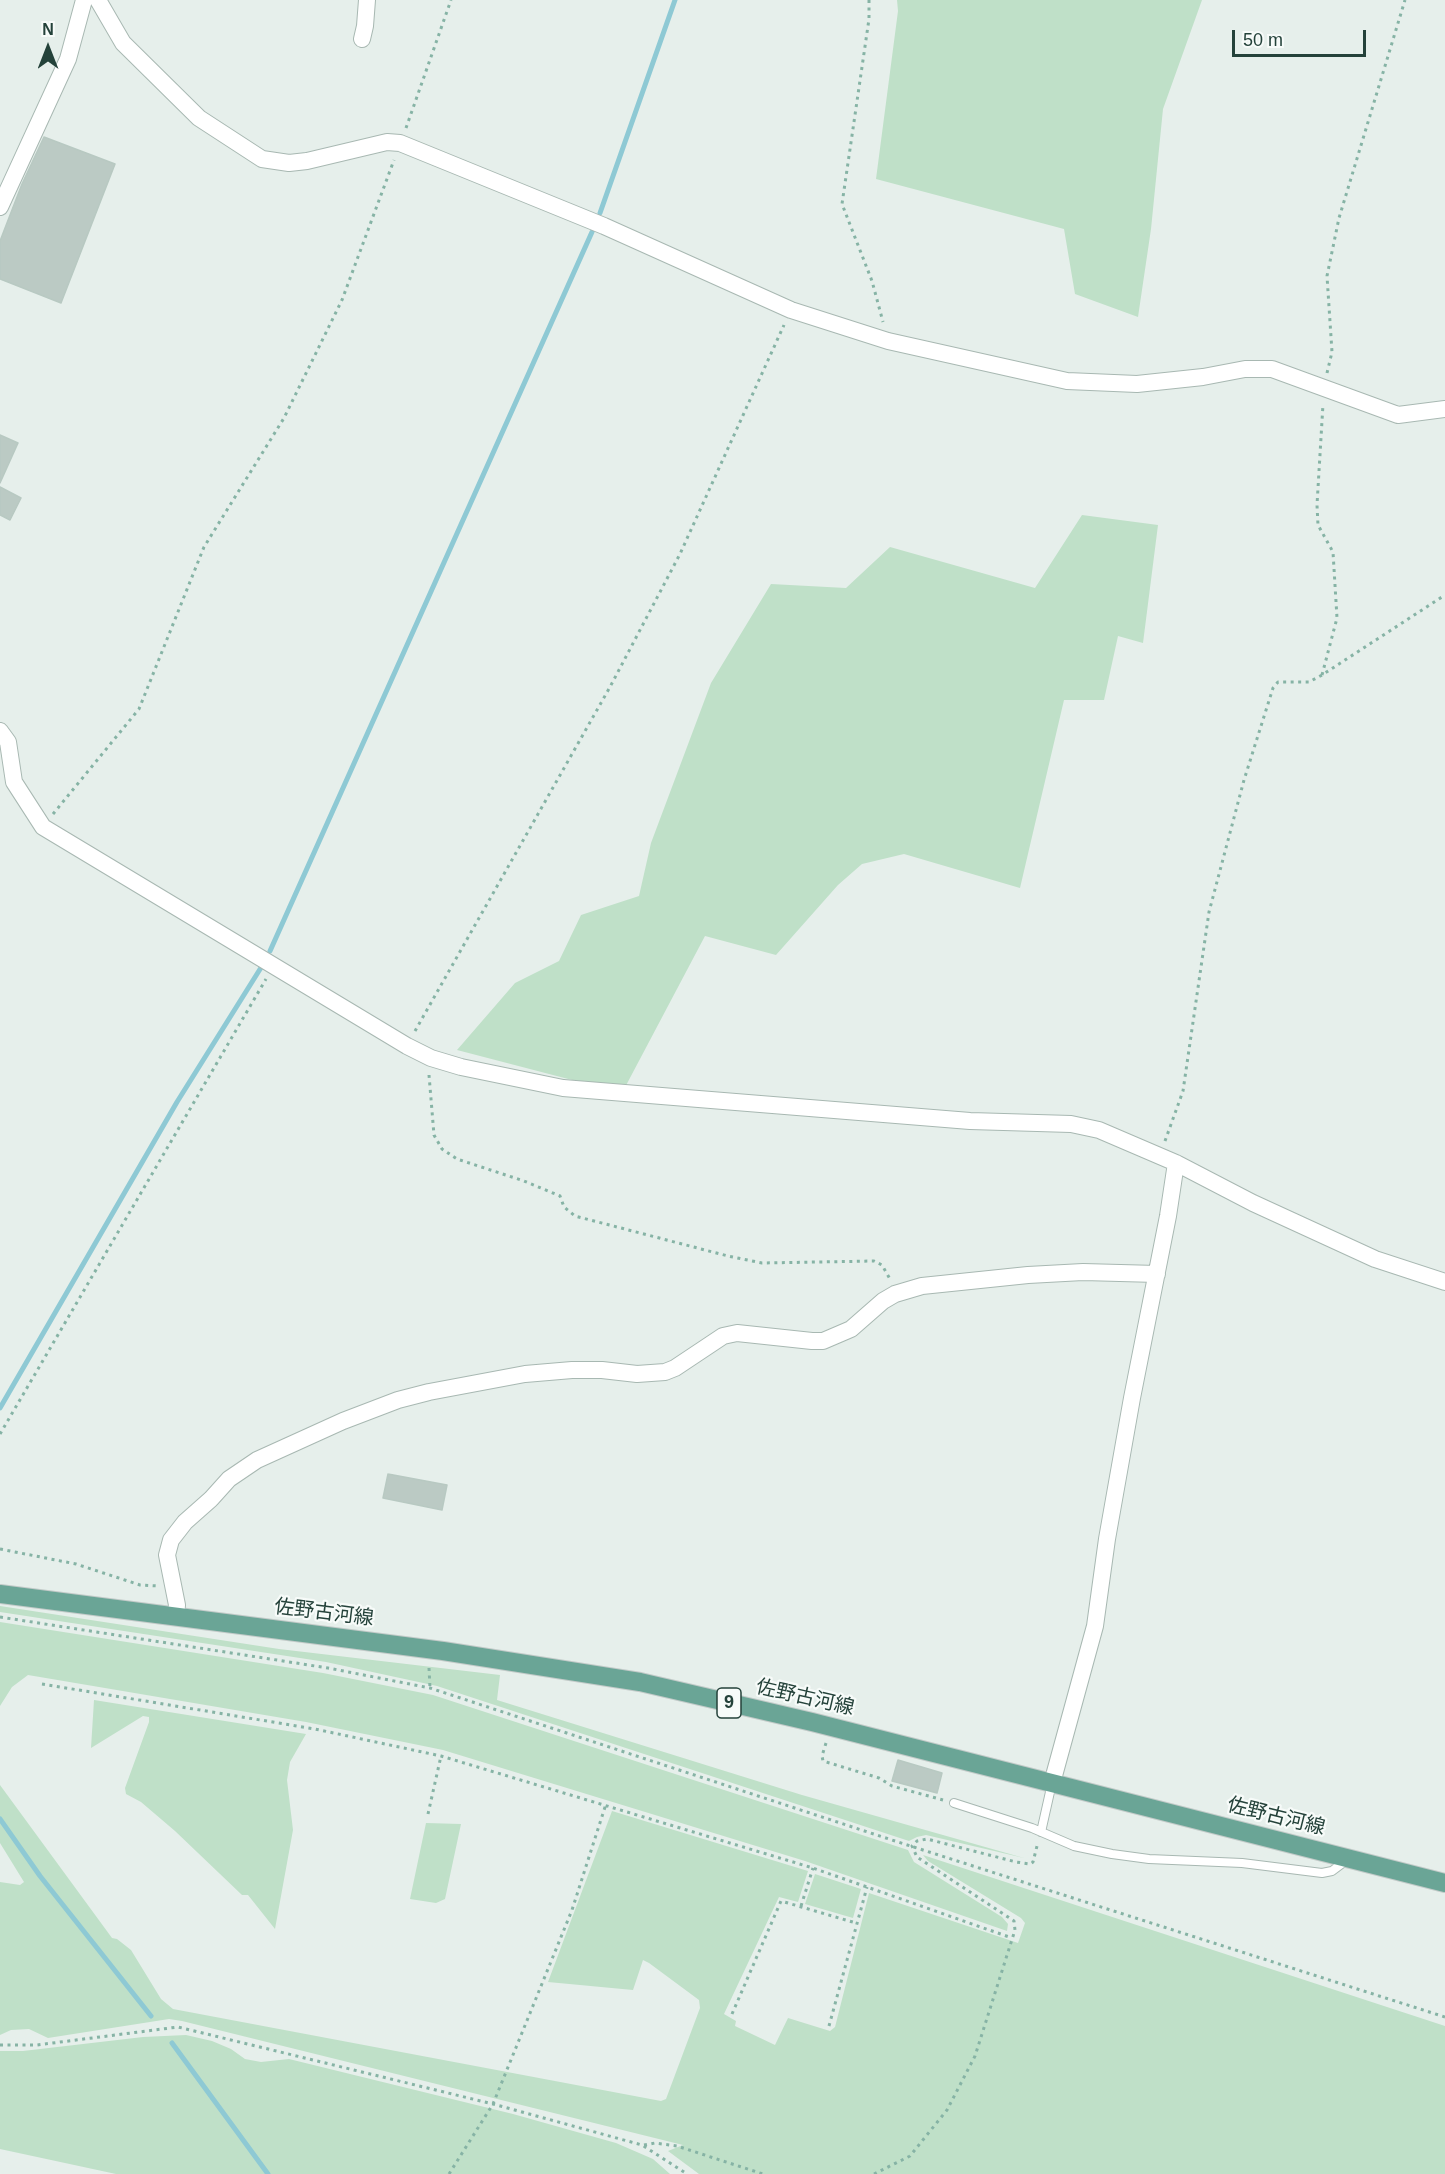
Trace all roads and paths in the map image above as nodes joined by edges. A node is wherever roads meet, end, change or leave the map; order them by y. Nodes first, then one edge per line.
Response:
1 (84, 0) edge
2 (98, 0) edge
3 (367, 0) edge
4 (451, 0) edge
5 (869, 0) edge
6 (1406, 0) edge
7 (362, 39) dead end
8 (400, 143) junction
9 (0, 207) edge
10 (791, 310) junction
11 (888, 341) junction
12 (1325, 387) junction
13 (1445, 409) edge
14 (1445, 595) edge
15 (1322, 675) junction
16 (0, 731) edge
17 (43, 827) junction
18 (274, 965) junction
19 (407, 1046) junction
20 (431, 1058) junction
21 (1159, 1156) junction
22 (1176, 1163) junction
23 (1157, 1274) junction
24 (1445, 1282) edge
25 (895, 1294) junction
26 (0, 1434) edge
27 (0, 1549) edge
28 (172, 1585) junction
29 (0, 1594) edge
30 (0, 1617) edge
31 (176, 1617) junction
32 (429, 1663) dead end
33 (42, 1684) dead end
34 (430, 1688) junction
35 (828, 1738) dead end
36 (441, 1756) junction
37 (1052, 1783) junction
38 (954, 1803) joint
39 (606, 1804) junction
40 (428, 1814) dead end
41 (1041, 1832) junction
42 (912, 1846) junction
43 (1349, 1859) junction
44 (813, 1868) junction
45 (1445, 1883) edge
46 (867, 1887) junction
47 (801, 1906) junction
48 (856, 1923) junction
49 (1012, 1938) junction
50 (732, 2014) dead end
51 (1445, 2017) edge
52 (829, 2026) dead end
53 (0, 2045) edge
54 (493, 2104) junction
55 (642, 2145) junction
56 (449, 2174) edge
57 (687, 2174) edge
58 (763, 2174) edge
59 (874, 2174) edge

1 - 9 street
2 - 8 street
3 - 7 street
4 - 8 path
5 - 11 path
6 - 12 path
8 - 10 street
8 - 17 path
10 - 11 street
10 - 19 path
11 - 12 street
12 - 13 street
12 - 15 path
14 - 15 path
15 - 21 path
16 - 17 street
17 - 18 street
18 - 19 street
18 - 26 path
19 - 20 street
20 - 21 street
20 - 25 path
21 - 22 street
22 - 23 street
22 - 24 street
23 - 25 street
23 - 37 street
25 - 28 street
27 - 28 path
28 - 31 street
29 - 31 main road, 佐野古河線 / 9
30 - 34 path
31 - 37 main road, 佐野古河線 / 9
32 - 34 path
33 - 36 path
34 - 42 path
35 - 38 path
36 - 39 path
36 - 40 path
37 - 41 lane
37 - 43 main road, 佐野古河線 / 9
38 - 41 lane
39 - 44 path
39 - 54 path
41 - 42 path
41 - 43 lane
42 - 49 path
42 - 51 path
43 - 45 main road, 佐野古河線 / 9
44 - 46 path
44 - 47 path
46 - 48 path
46 - 49 path
47 - 48 path
47 - 50 path
48 - 52 path
49 - 59 path
53 - 54 path
54 - 55 path
54 - 56 path
55 - 57 path
55 - 58 path

